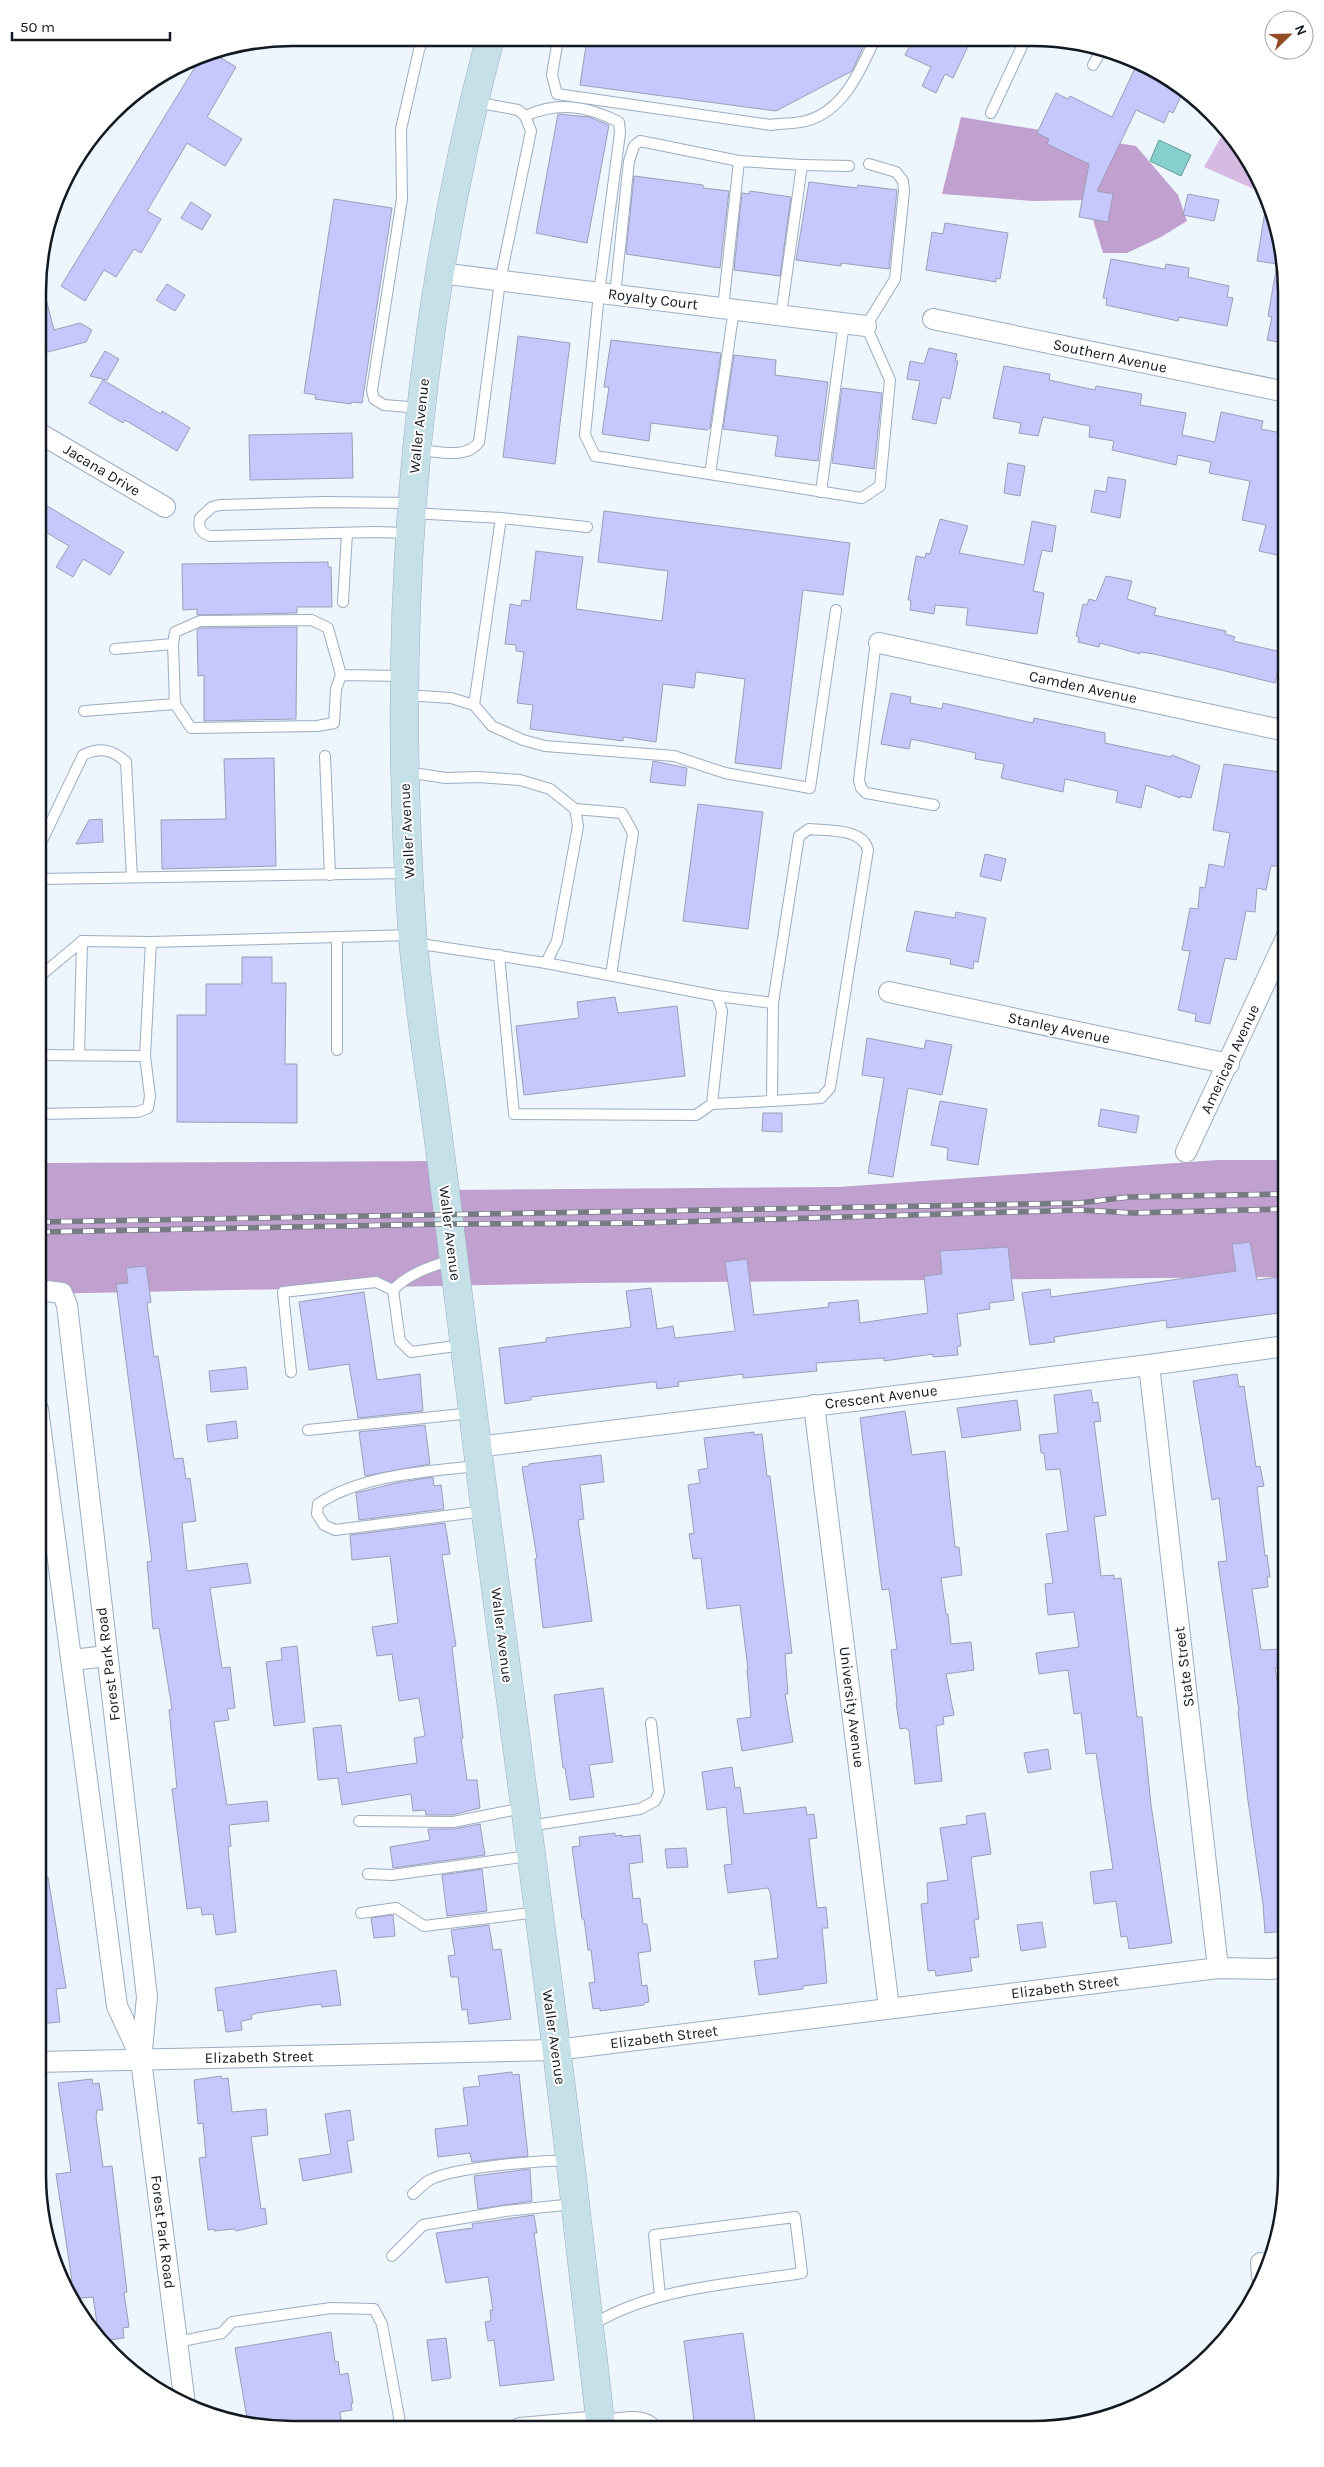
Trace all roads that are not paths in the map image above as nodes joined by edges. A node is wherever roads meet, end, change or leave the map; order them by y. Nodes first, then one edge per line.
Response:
1 (421, 46) edge
2 (488, 46) edge
3 (557, 46) edge
4 (872, 46) edge
5 (1022, 46) edge
6 (1098, 56) edge
7 (1093, 65) dead end
8 (474, 102) junction
9 (991, 113) dead end
10 (525, 116) junction
11 (739, 161) junction
12 (869, 164) dead end
13 (802, 165) junction
14 (849, 166) dead end
15 (440, 273) junction
16 (500, 280) junction
17 (607, 294) junction
18 (728, 309) junction
19 (781, 316) junction
20 (933, 319) dead end
21 (844, 323) junction
22 (866, 326) junction
23 (1278, 390) edge
24 (421, 408) junction
25 (46, 437) edge
26 (417, 450) junction
27 (710, 474) junction
28 (821, 492) junction
29 (165, 508) dead end
30 (411, 516) junction
31 (501, 518) junction
32 (587, 527) dead end
33 (347, 533) junction
34 (343, 602) dead end
35 (836, 610) dead end
36 (879, 643) joint
37 (173, 644) junction
38 (115, 648) dead end
39 (341, 675) junction
40 (404, 685) junction
41 (175, 704) junction
42 (474, 705) junction
43 (84, 711) dead end
44 (1278, 729) edge
45 (325, 756) dead end
46 (405, 772) junction
47 (934, 805) dead end
48 (575, 809) junction
49 (46, 833) edge
50 (409, 873) junction
51 (330, 874) junction
52 (132, 877) junction
53 (46, 879) edge
54 (337, 937) junction
55 (413, 939) junction
56 (82, 941) junction
57 (151, 942) junction
58 (499, 955) junction
59 (1278, 956) edge
60 (546, 963) junction
61 (46, 971) edge
62 (612, 976) junction
63 (889, 992) dead end
64 (717, 996) junction
65 (773, 1003) junction
66 (337, 1050) dead end
67 (46, 1054) edge
68 (79, 1055) junction
69 (145, 1056) junction
70 (1229, 1064) junction
71 (772, 1101) junction
72 (712, 1104) junction
73 (46, 1114) edge
74 (1186, 1152) dead end
75 (453, 1260) junction
76 (393, 1290) junction
77 (46, 1291) edge
78 (464, 1345) junction
79 (1278, 1347) edge
80 (1149, 1365) junction
81 (291, 1372) dead end
82 (814, 1405) junction
83 (472, 1413) junction
84 (308, 1430) dead end
85 (478, 1457) junction
86 (46, 1468) edge
87 (485, 1510) junction
88 (107, 1656) junction
89 (72, 1660) junction
90 (651, 1723) dead end
91 (525, 1817) junction
92 (359, 1821) dead end
93 (530, 1856) junction
94 (368, 1874) dead end
95 (538, 1912) junction
96 (362, 1913) dead end
97 (1218, 1968) junction
98 (1278, 1968) edge
99 (889, 2008) junction
100 (556, 2050) junction
101 (142, 2060) junction
102 (46, 2062) edge
103 (570, 2160) junction
104 (413, 2194) dead end
105 (576, 2204) junction
106 (392, 2256) dead end
107 (660, 2296) junction
108 (589, 2327) junction
109 (177, 2342) junction
110 (184, 2395) edge
111 (400, 2421) edge
112 (600, 2421) edge
113 (610, 2421) edge
114 (646, 2421) edge

1 - 24 lane
2 - 8 main road, Waller Avenue
3 - 4 lane
5 - 9 lane
6 - 7 lane
8 - 10 lane
8 - 15 main road, Waller Avenue
10 - 16 lane
10 - 17 lane
11 - 13 lane
11 - 17 lane
11 - 18 lane
12 - 22 lane
13 - 14 lane
13 - 19 lane
15 - 16 street, Royalty Court
15 - 24 main road, Waller Avenue
16 - 17 street, Royalty Court
16 - 26 lane
17 - 18 street, Royalty Court
17 - 27 lane
18 - 19 street, Royalty Court
18 - 27 lane
19 - 21 street, Royalty Court
20 - 23 street, Southern Avenue
21 - 22 street, Royalty Court
21 - 28 lane
22 - 28 lane
24 - 26 main road, Waller Avenue
25 - 29 street, Jacana Drive
26 - 30 main road, Waller Avenue
27 - 28 lane
30 - 31 lane
30 - 33 lane
30 - 33 lane
30 - 40 main road, Waller Avenue
31 - 32 lane
31 - 42 lane
33 - 34 lane
35 - 42 lane
36 - 44 street, Camden Avenue
36 - 47 lane
37 - 38 lane
37 - 39 lane
37 - 41 lane
39 - 40 lane
39 - 41 lane
40 - 42 lane
40 - 46 main road, Waller Avenue
41 - 43 lane
45 - 51 lane
46 - 48 lane
46 - 50 main road, Waller Avenue
48 - 60 lane
48 - 62 lane
49 - 52 lane
50 - 51 lane
50 - 55 main road, Waller Avenue
51 - 52 lane
52 - 53 lane
54 - 55 lane
54 - 57 lane
54 - 66 lane
55 - 58 lane
55 - 75 main road, Waller Avenue
56 - 57 lane
56 - 61 lane
56 - 68 lane
57 - 69 lane
58 - 60 lane
58 - 72 lane
59 - 70 street, American Avenue
60 - 62 lane
62 - 64 lane
63 - 70 street, Stanley Avenue
64 - 65 lane
64 - 72 lane
65 - 71 lane
65 - 71 lane
67 - 68 lane
68 - 69 lane
69 - 73 lane
70 - 74 street, American Avenue
71 - 72 lane
75 - 76 lane
75 - 78 main road, Waller Avenue
76 - 78 lane
76 - 81 lane
77 - 88 street, Forest Park Road
78 - 83 main road, Waller Avenue
79 - 80 street, Crescent Avenue
80 - 82 street, Crescent Avenue
80 - 97 street, State Street
82 - 85 street, Crescent Avenue
82 - 99 street, University Avenue
83 - 84 lane
83 - 85 main road, Waller Avenue
85 - 87 main road, Waller Avenue
85 - 87 lane
86 - 89 street, Forest Park Road
87 - 91 main road, Waller Avenue
88 - 89 street
88 - 101 street, Forest Park Road
89 - 101 street, Forest Park Road
90 - 91 lane
91 - 92 lane
91 - 93 main road, Waller Avenue
93 - 94 lane
93 - 95 main road, Waller Avenue
95 - 96 lane
95 - 100 main road, Waller Avenue
97 - 98 street, Elizabeth Street
97 - 99 street, Elizabeth Street
99 - 100 street, Elizabeth Street
100 - 101 street, Elizabeth Street
100 - 103 main road, Waller Avenue
101 - 102 street, Elizabeth Street
101 - 109 street, Forest Park Road
103 - 104 lane
103 - 105 main road, Waller Avenue
105 - 106 lane
105 - 108 main road, Waller Avenue
107 - 107 lane
107 - 108 lane
108 - 112 main road, Waller Avenue
109 - 110 street, Forest Park Road
109 - 111 lane
113 - 114 lane

